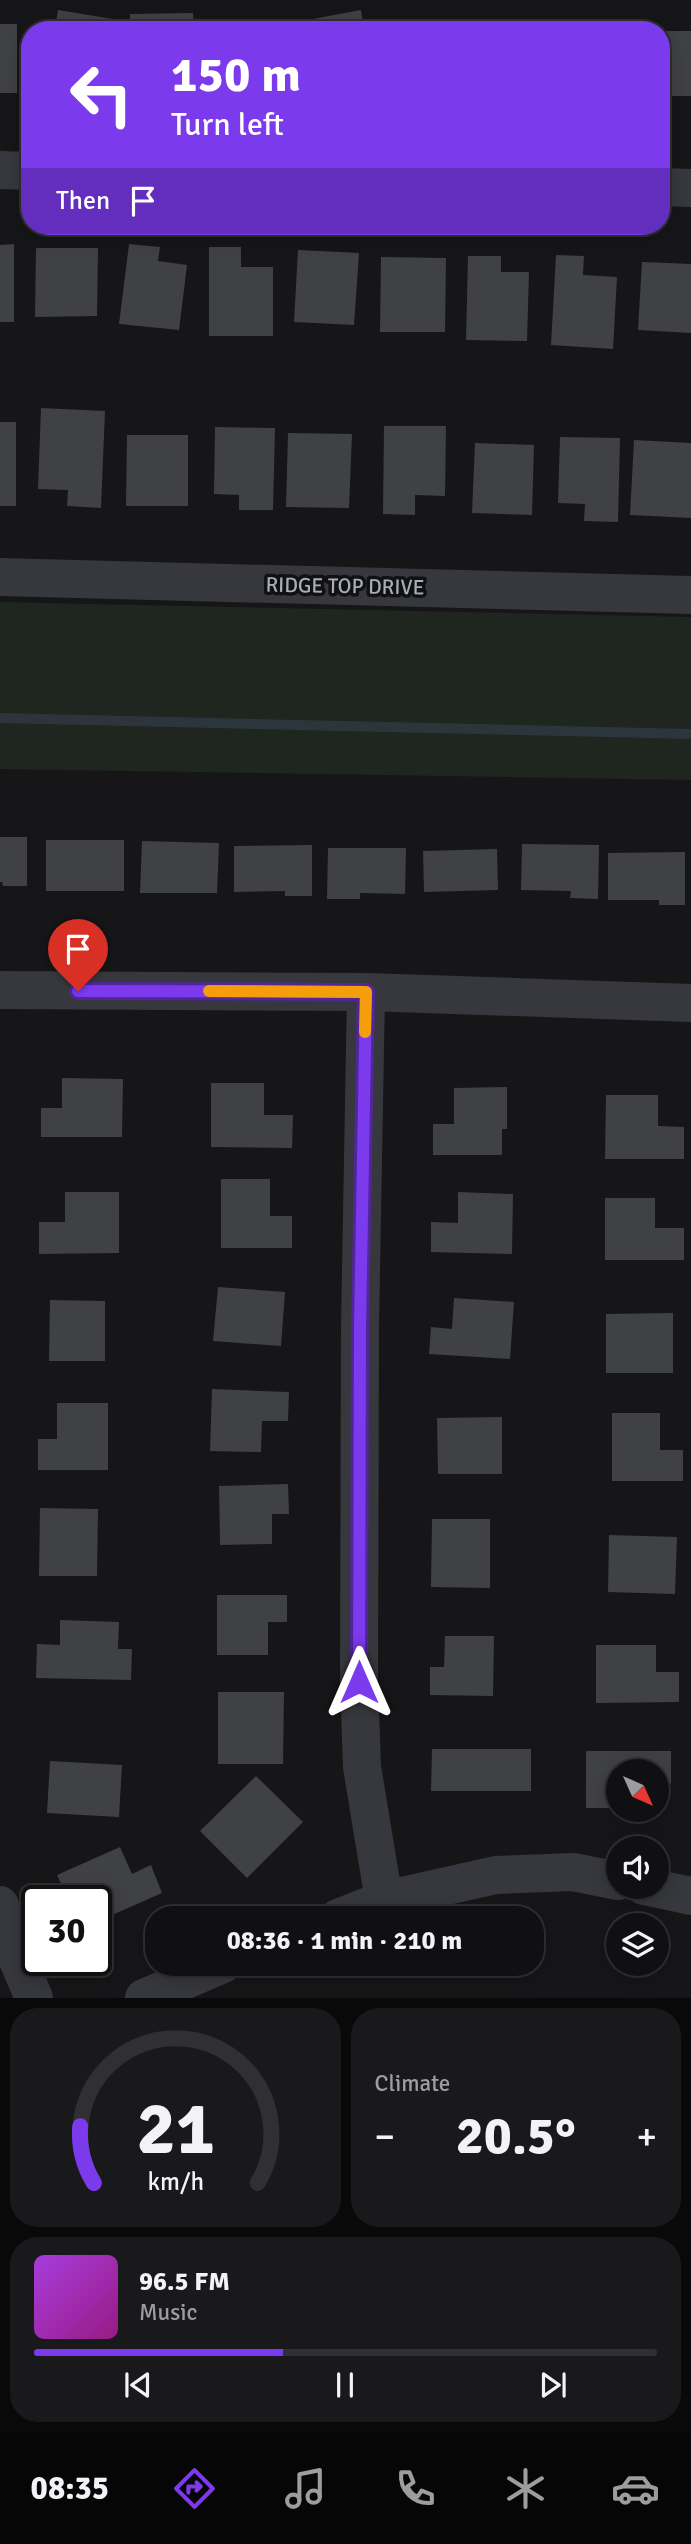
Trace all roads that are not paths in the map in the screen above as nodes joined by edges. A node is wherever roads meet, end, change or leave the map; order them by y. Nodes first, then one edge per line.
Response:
1 (0, 170) edge
2 (21, 171) edge
3 (670, 187) edge
4 (691, 188) edge
5 (0, 577) edge
6 (691, 595) edge
7 (0, 990) edge
8 (366, 992) junction
9 (691, 1003) edge
10 (606, 1879) edge
11 (669, 1891) edge
12 (691, 1896) edge
13 (384, 1900) junction
14 (0, 1905) edge
15 (369, 1906) edge
16 (195, 1976) edge
17 (33, 1998) edge
18 (144, 1998) edge

1 - 2 street
3 - 4 street
5 - 6 street, RIDGE TOP DRIVE
7 - 8 street
8 - 9 street
8 - 13 street
10 - 13 street
11 - 12 street
13 - 15 street
14 - 17 street
16 - 18 street

